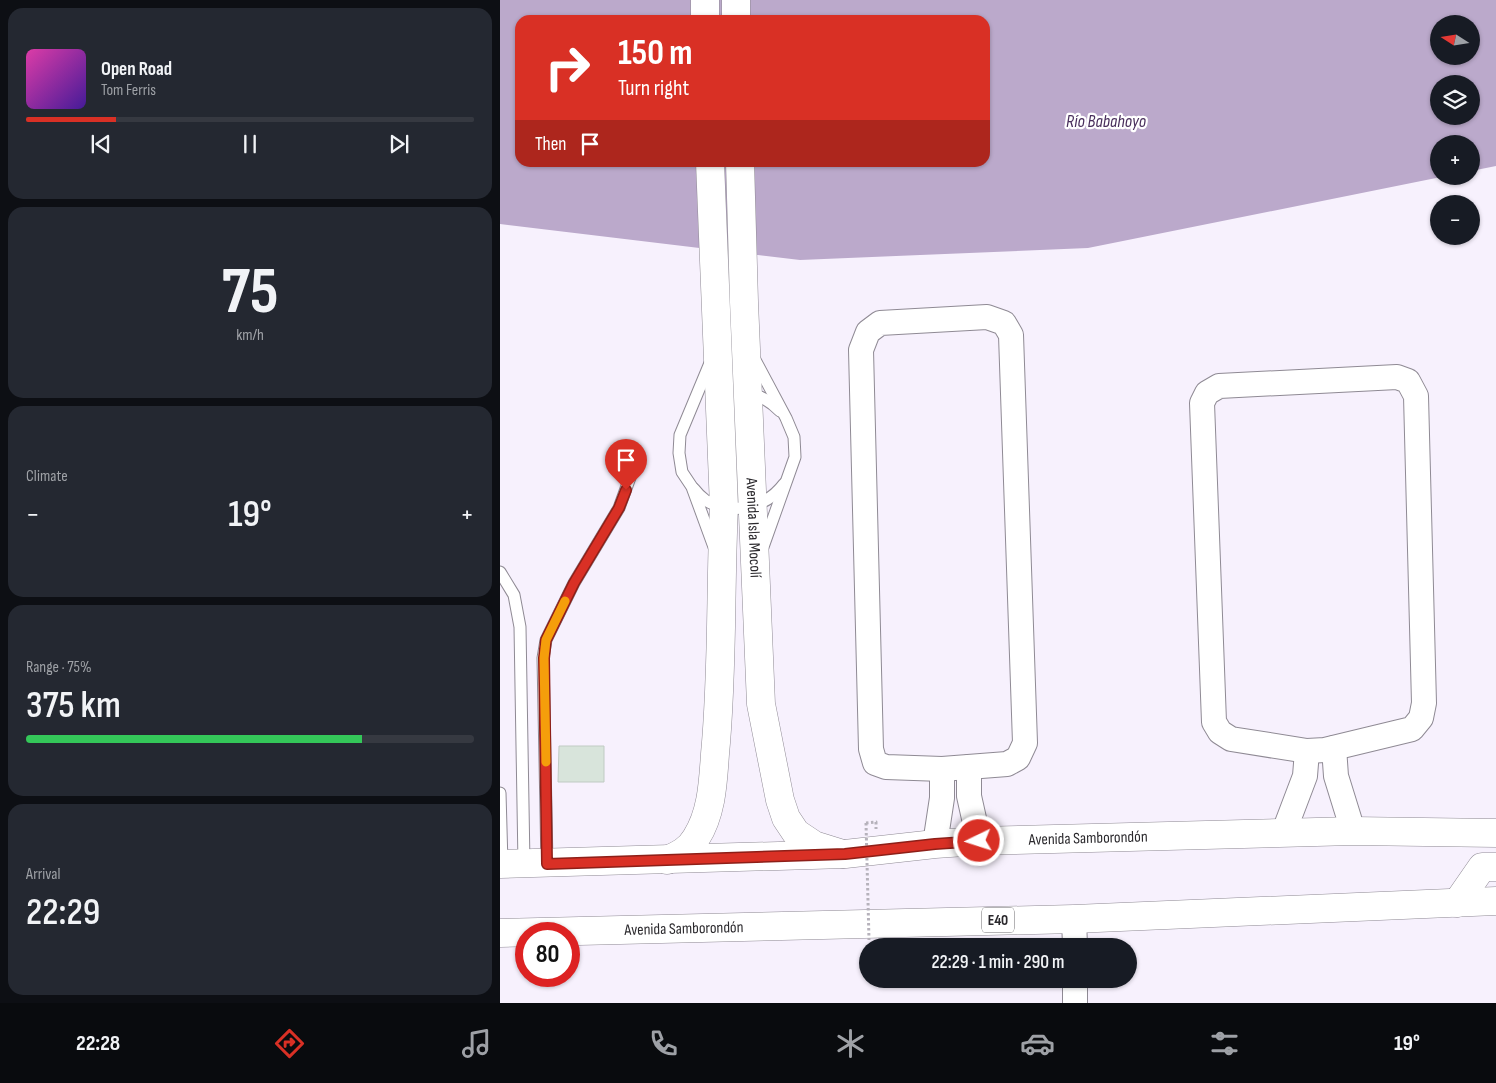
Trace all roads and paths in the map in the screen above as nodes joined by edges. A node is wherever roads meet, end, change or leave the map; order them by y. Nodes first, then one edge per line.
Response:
1 (705, 0) edge
2 (736, 0) edge
3 (705, 15) edge
4 (736, 15) edge
5 (710, 167) edge
6 (740, 167) edge
7 (717, 343) junction
8 (746, 343) junction
9 (748, 394) junction
10 (719, 395) junction
11 (688, 418) junction
12 (786, 418) junction
13 (632, 472) dead end
14 (789, 477) junction
15 (692, 487) junction
16 (753, 506) junction
17 (724, 507) junction
18 (721, 564) junction
19 (756, 567) junction
20 (500, 572) edge
21 (1334, 748) junction
22 (1307, 751) junction
23 (969, 767) junction
24 (942, 769) junction
25 (500, 793) edge
26 (866, 823) dead end
27 (1352, 831) junction
28 (1496, 833) edge
29 (1282, 834) junction
30 (979, 841) junction
31 (935, 844) junction
32 (845, 854) junction
33 (667, 860) junction
34 (518, 864) edge
35 (1496, 867) edge
36 (1496, 901) edge
37 (1457, 903) junction
38 (1074, 918) junction
39 (500, 933) edge
40 (869, 938) edge
41 (1075, 938) edge
42 (1075, 988) edge
43 (1075, 1003) edge

1 - 3 main road
2 - 4 main road
5 - 7 main road, Avenida Isla Mocolí
6 - 8 main road, Avenida Isla Mocolí
7 - 10 main road, Avenida Isla Mocolí
7 - 11 lane
8 - 9 main road, Avenida Isla Mocolí
8 - 12 lane
9 - 10 lane
9 - 12 lane
9 - 16 main road, Avenida Isla Mocolí
10 - 11 lane
10 - 17 main road, Avenida Isla Mocolí
11 - 15 lane
12 - 14 lane
13 - 34 lane
14 - 16 lane
14 - 19 lane
15 - 17 lane
15 - 18 lane
16 - 17 lane
16 - 19 main road, Avenida Isla Mocolí
17 - 18 main road, Avenida Isla Mocolí
18 - 33 main road, Avenida Isla Mocolí
19 - 32 main road, Avenida Isla Mocolí
20 - 34 lane
21 - 22 street
21 - 22 street
21 - 27 street
22 - 29 street
23 - 24 street
23 - 24 street
23 - 30 street
24 - 31 street
25 - 34 lane
26 - 40 path, bridge
27 - 28 main road, Avenida Samborondón
27 - 29 main road, Avenida Samborondón
29 - 30 main road, Avenida Samborondón
30 - 31 main road, Avenida Samborondón
31 - 32 main road, Avenida Samborondón
32 - 33 main road, Avenida Samborondón
33 - 34 main road, Avenida Samborondón
35 - 37 main road
36 - 37 main road, Avenida Samborondón / E40
37 - 38 main road, Avenida Samborondón / E40
38 - 39 main road, Avenida Samborondón / E40
38 - 41 street
42 - 43 street

